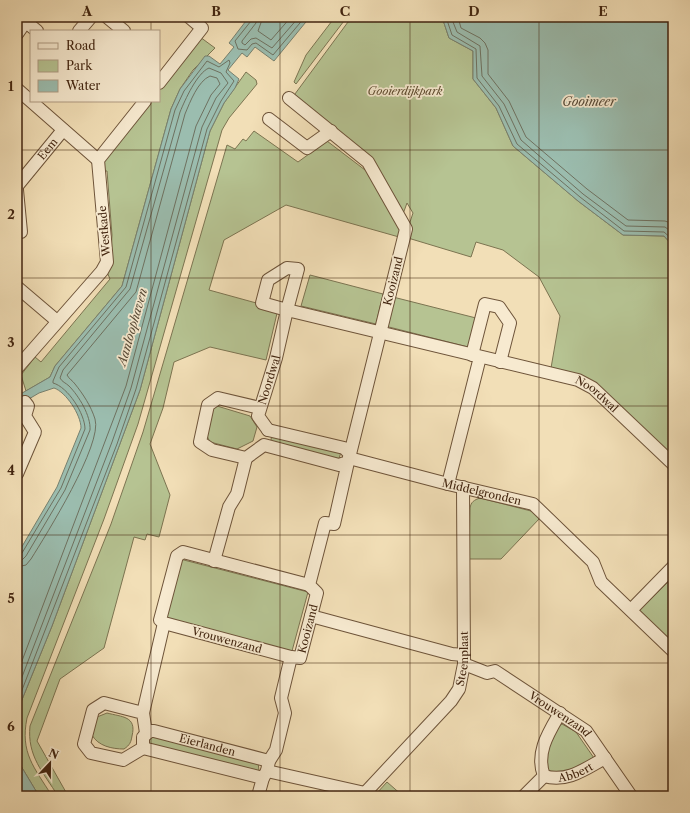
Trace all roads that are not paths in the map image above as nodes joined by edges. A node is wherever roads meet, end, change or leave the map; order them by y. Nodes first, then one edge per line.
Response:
1 (90, 17) edge
2 (107, 17) edge
3 (27, 20) edge
4 (197, 21) edge
5 (36, 30) edge
6 (81, 30) edge
7 (123, 30) edge
8 (17, 34) edge
9 (160, 81) edge
10 (17, 90) edge
11 (289, 98) dead end
12 (30, 101) edge
13 (31, 102) edge
14 (144, 102) edge
15 (269, 119) dead end
16 (63, 130) junction
17 (331, 131) junction
18 (98, 160) junction
19 (17, 186) edge
20 (17, 190) edge
21 (20, 232) dead end
22 (17, 287) edge
23 (57, 322) junction
24 (380, 333) junction
25 (476, 356) junction
26 (500, 362) junction
27 (17, 368) edge
28 (25, 402) dead end
29 (260, 408) junction
30 (268, 430) junction
31 (264, 445) junction
32 (246, 458) junction
33 (349, 458) junction
34 (673, 464) edge
35 (17, 474) edge
36 (448, 484) junction
37 (463, 487) junction
38 (214, 561) junction
39 (673, 567) edge
40 (309, 585) junction
41 (631, 610) junction
42 (311, 616) junction
43 (164, 624) junction
44 (673, 651) edge
45 (291, 657) junction
46 (464, 660) junction
47 (143, 713) junction
48 (560, 713) junction
49 (146, 733) junction
50 (143, 748) junction
51 (604, 758) junction
52 (266, 770) junction
53 (544, 776) junction
54 (367, 795) edge
55 (258, 796) edge
56 (524, 796) edge
57 (631, 796) edge

1 - 6 street
2 - 7 street
3 - 5 street
3 - 8 street
4 - 9 street
10 - 12 street, Eem
11 - 17 street, Kooizand
13 - 16 street, Eem
14 - 18 street
15 - 17 street
16 - 18 street, Eem
16 - 19 street, Eem
17 - 24 street, Kooizand
18 - 23 street, Westkade
20 - 21 street
22 - 23 street
23 - 27 street, Westkade
24 - 25 street, Noordwal
24 - 29 street, Noordwal
24 - 33 street, Kooizand
25 - 26 street, Noordwal
25 - 26 street
25 - 36 street
26 - 34 street, Noordwal
28 - 35 street
29 - 30 street, Noordwal
29 - 32 street
30 - 31 street
30 - 33 street, Middelgronden
31 - 32 street
31 - 33 street, Middelgronden
32 - 38 street
33 - 36 street, Middelgronden
33 - 40 street, Kooizand
36 - 37 street, Middelgronden
37 - 41 street, Middelgronden
37 - 46 street, Steenplaat
38 - 40 street
38 - 43 street
39 - 41 street
40 - 42 street, Kooizand
41 - 44 street, Middelgronden
42 - 45 street, Kooizand
42 - 46 street, Vrouwenzand
43 - 45 street, Vrouwenzand
43 - 47 street
45 - 52 street, Kooizand
46 - 48 street, Vrouwenzand
46 - 54 street, Steenplaat
47 - 49 street
47 - 50 street
48 - 51 street, Vrouwenzand
48 - 53 street, Abbert
49 - 50 street
49 - 52 street, Eierlanden
50 - 52 street, Eierlanden
51 - 53 street, Abbert
51 - 57 street, Vrouwenzand
52 - 54 street, Eierlanden
52 - 55 street, Kooizand
53 - 56 street, Abbert

